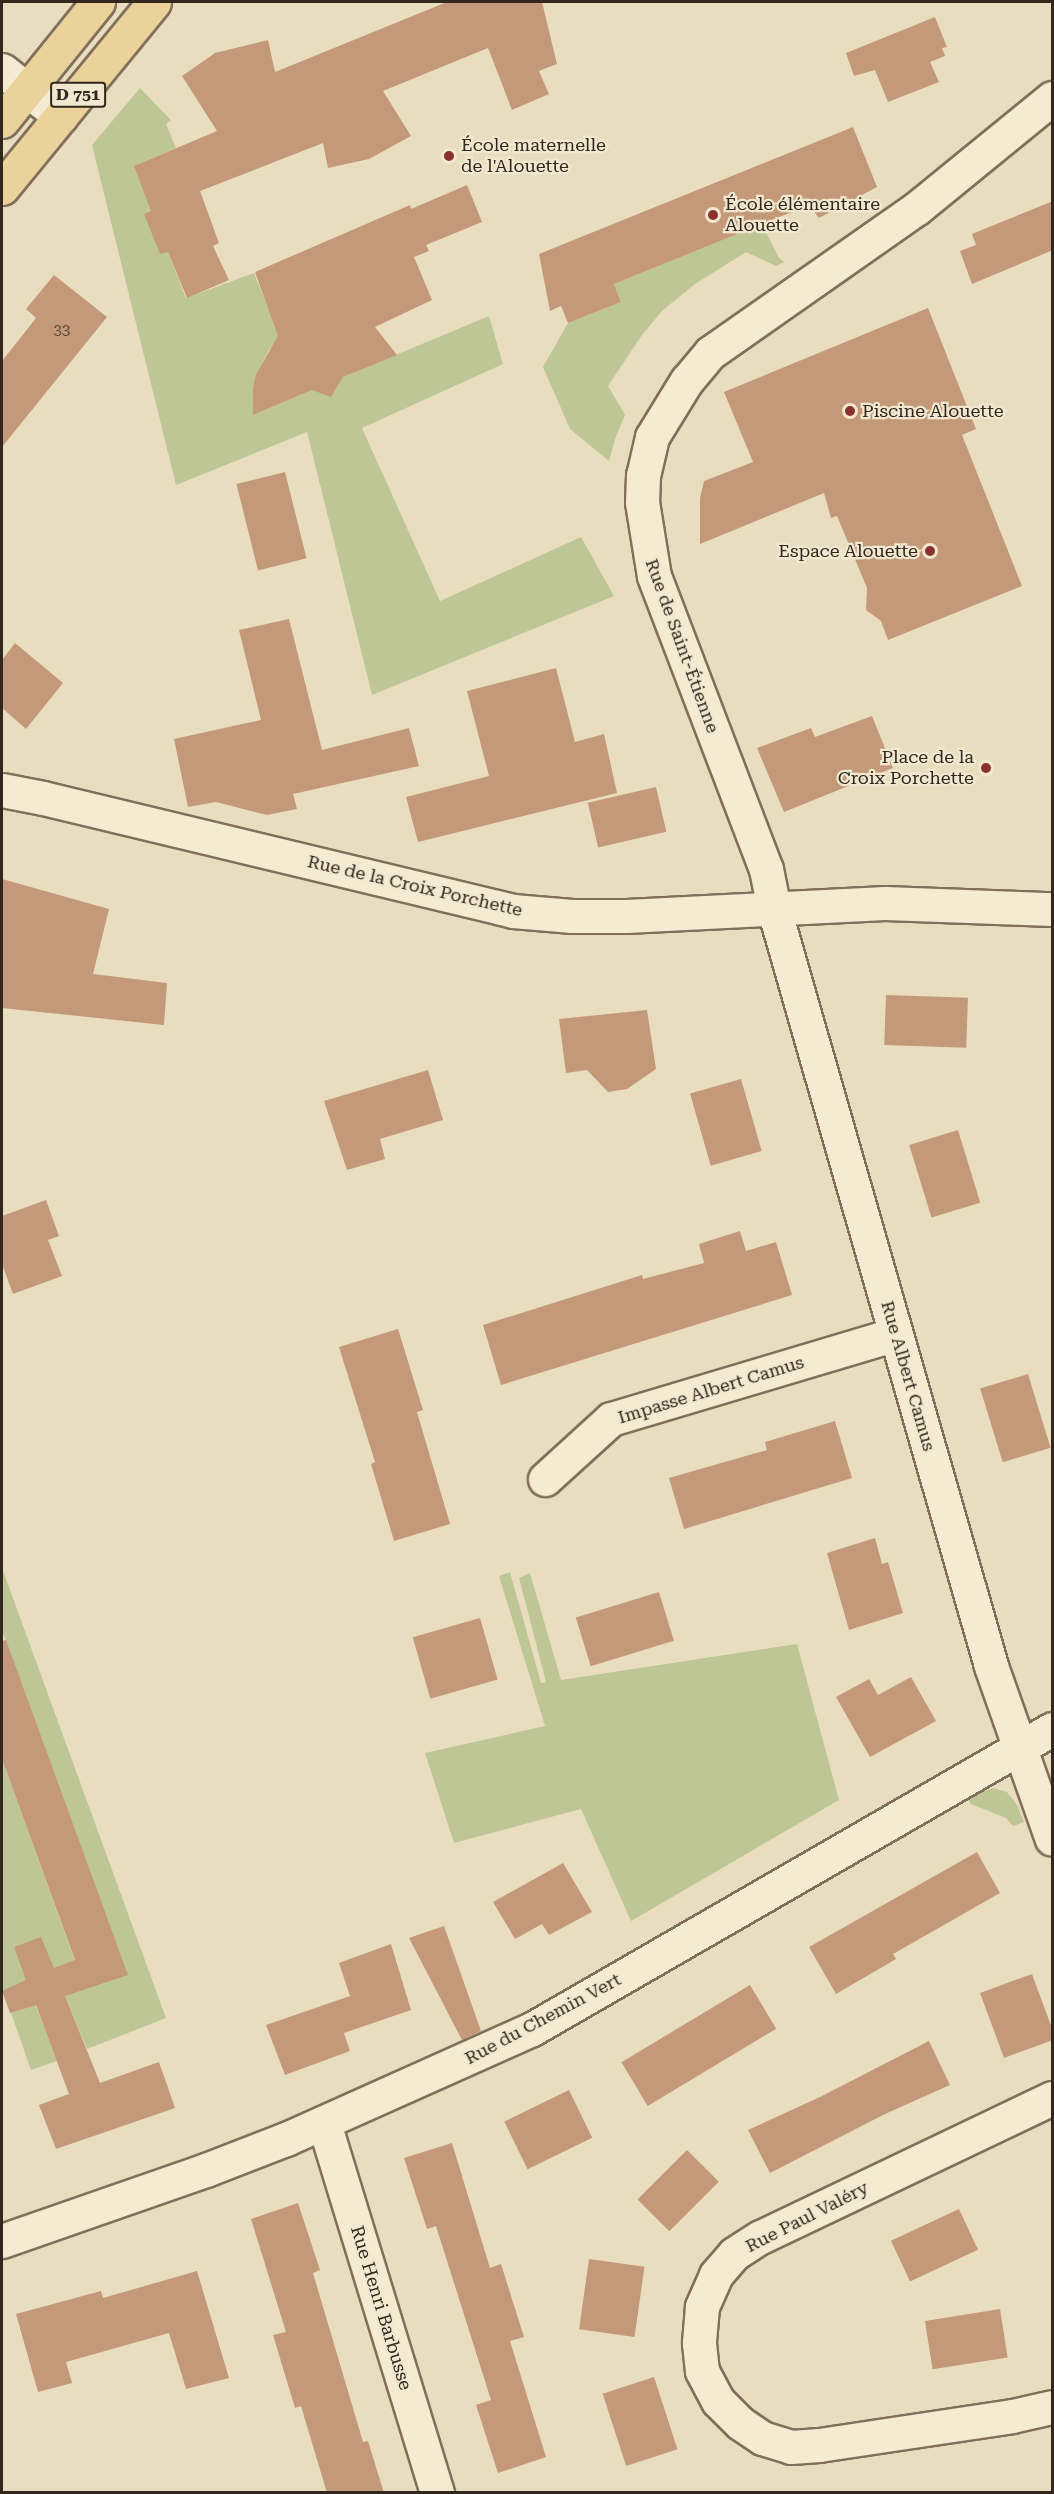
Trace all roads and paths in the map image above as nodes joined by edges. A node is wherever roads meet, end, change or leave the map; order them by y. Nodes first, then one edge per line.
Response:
1 (98, 2) edge
2 (154, 2) edge
3 (14, 80) edge
4 (1053, 98) edge
5 (61, 117) junction
6 (2, 122) edge
7 (2, 188) edge
8 (2, 790) edge
9 (774, 909) junction
10 (1053, 909) edge
11 (896, 1334) junction
12 (544, 1479) dead end
13 (1053, 1729) edge
14 (1020, 1748) junction
15 (1053, 1839) edge
16 (1053, 2098) edge
17 (324, 2123) junction
18 (2, 2241) edge
19 (1053, 2407) edge
20 (437, 2493) edge

1 - 3 main road, D 751
2 - 5 main road, D 751
3 - 5 street
3 - 6 main road, D 751
4 - 9 street, Rue de Saint-Étienne
5 - 7 main road, D 751
8 - 9 street, Rue de la Croix Porchette
9 - 10 street, Rue de la Croix Porchette
9 - 11 street, Rue Albert Camus
11 - 12 street, Impasse Albert Camus
11 - 14 street, Rue Albert Camus
13 - 14 street, Rue du Chemin Vert
14 - 15 street, Rue Albert Camus
14 - 17 street, Rue du Chemin Vert
16 - 19 street, Rue Paul Valéry
17 - 18 street, Rue du Chemin Vert
17 - 20 street, Rue Henri Barbusse

